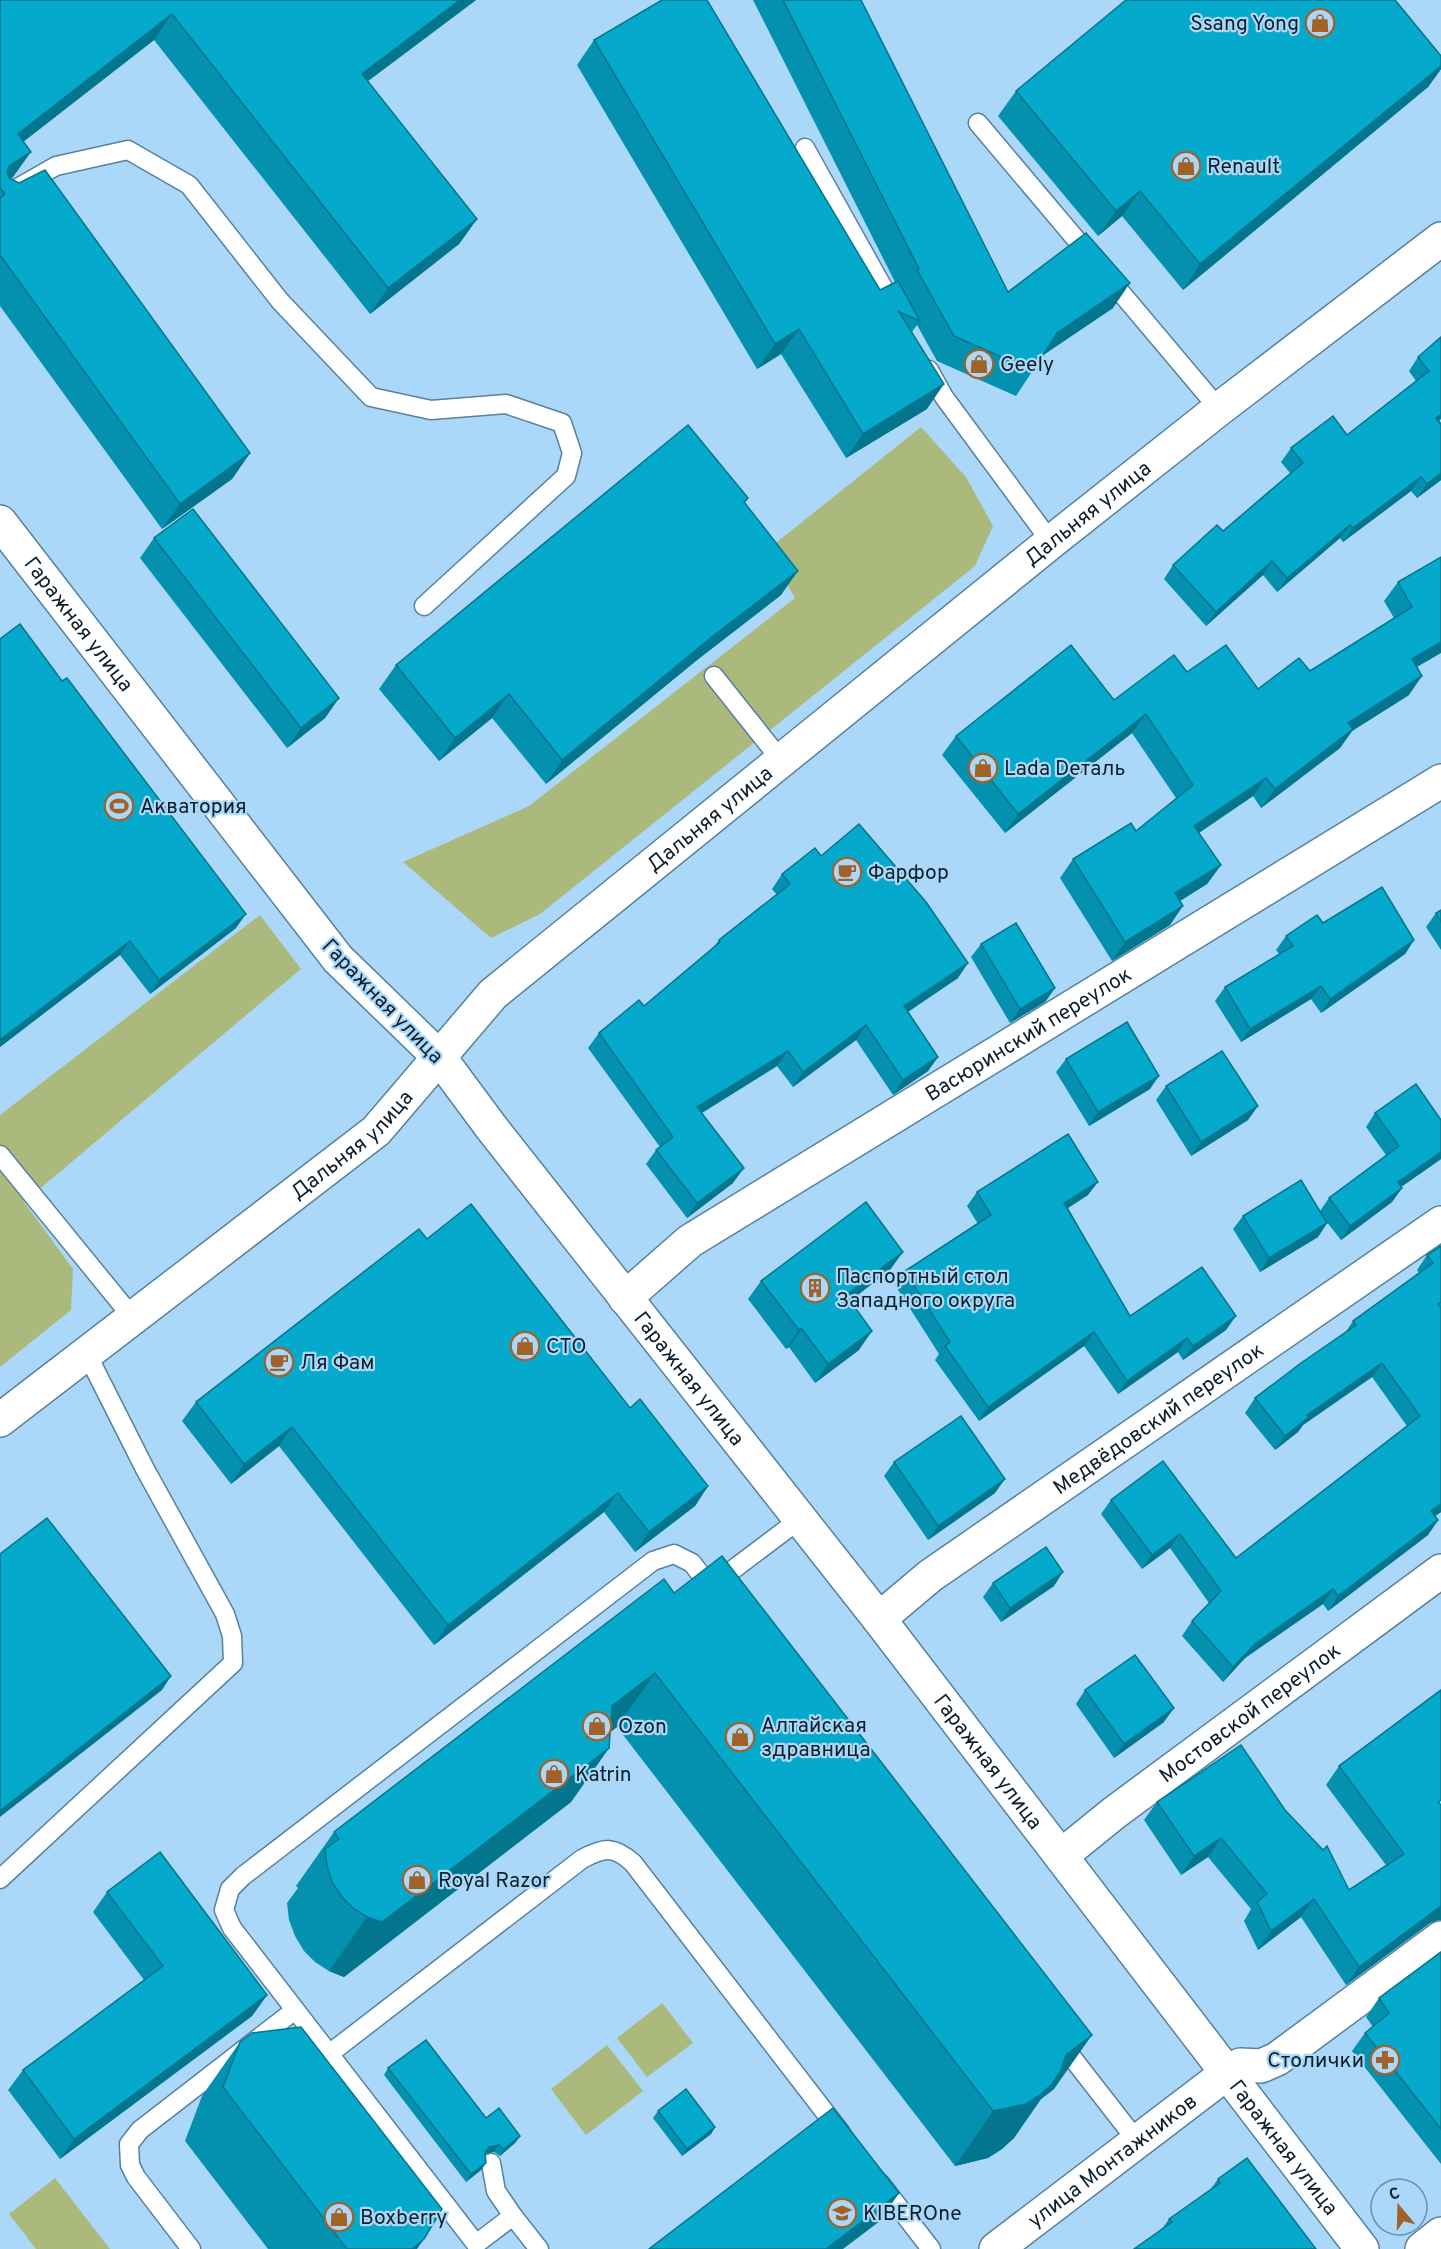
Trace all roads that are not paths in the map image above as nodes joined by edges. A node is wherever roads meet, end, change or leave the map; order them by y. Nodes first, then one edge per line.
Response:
1 (978, 123) dead end
2 (805, 148) dead end
3 (0, 198) edge
4 (1441, 239) edge
5 (904, 324) edge
6 (921, 355) edge
7 (1219, 409) junction
8 (0, 522) edge
9 (1051, 542) junction
10 (424, 606) dead end
11 (714, 676) dead end
12 (780, 759) junction
13 (1441, 781) edge
14 (440, 1058) junction
15 (0, 1155) edge
16 (1441, 1224) edge
17 (625, 1298) junction
18 (133, 1318) junction
19 (87, 1354) junction
20 (0, 1420) edge
21 (800, 1519) junction
22 (1441, 1571) edge
23 (710, 1587) junction
24 (725, 1606) edge
25 (879, 1619) junction
26 (1062, 1856) junction
27 (0, 1879) edge
28 (1441, 1938) edge
29 (295, 2010) junction
30 (1049, 2027) edge
31 (329, 2054) junction
32 (1227, 2073) junction
33 (1137, 2141) junction
34 (852, 2146) edge
35 (491, 2163) dead end
36 (866, 2165) edge
37 (513, 2216) junction
38 (1441, 2234) edge
39 (473, 2247) edge
40 (191, 2249) edge
41 (539, 2249) edge
42 (931, 2249) edge
43 (996, 2249) edge
44 (1362, 2249) edge
45 (1422, 2249) edge

1 - 7 lane
2 - 5 lane
3 - 10 lane
4 - 7 street, Дальняя улица
6 - 9 lane
7 - 9 street, Дальняя улица
8 - 14 street, Гаражная улица
9 - 12 street, Дальняя улица
11 - 12 lane
12 - 14 street, Дальняя улица
13 - 17 street, Васюринский переулок
14 - 17 street, Гаражная улица
14 - 18 street, Дальняя улица
15 - 18 lane
16 - 25 street, Медвёдовский переулок
17 - 21 street, Гаражная улица
18 - 19 street, Дальняя улица
19 - 20 street, Дальняя улица
19 - 27 lane
21 - 23 lane
21 - 25 street, Гаражная улица
22 - 26 street, Мостовской переулок
23 - 24 lane
23 - 29 lane
25 - 26 street, Гаражная улица
26 - 32 street, Гаражная улица
28 - 32 street
29 - 31 lane
29 - 40 lane
30 - 33 lane
31 - 34 lane
31 - 39 lane
32 - 33 street, улица Монтажников
32 - 44 street, Гаражная улица
33 - 43 street, улица Монтажников
35 - 37 lane
36 - 42 lane
37 - 39 lane
37 - 41 lane
38 - 45 street

